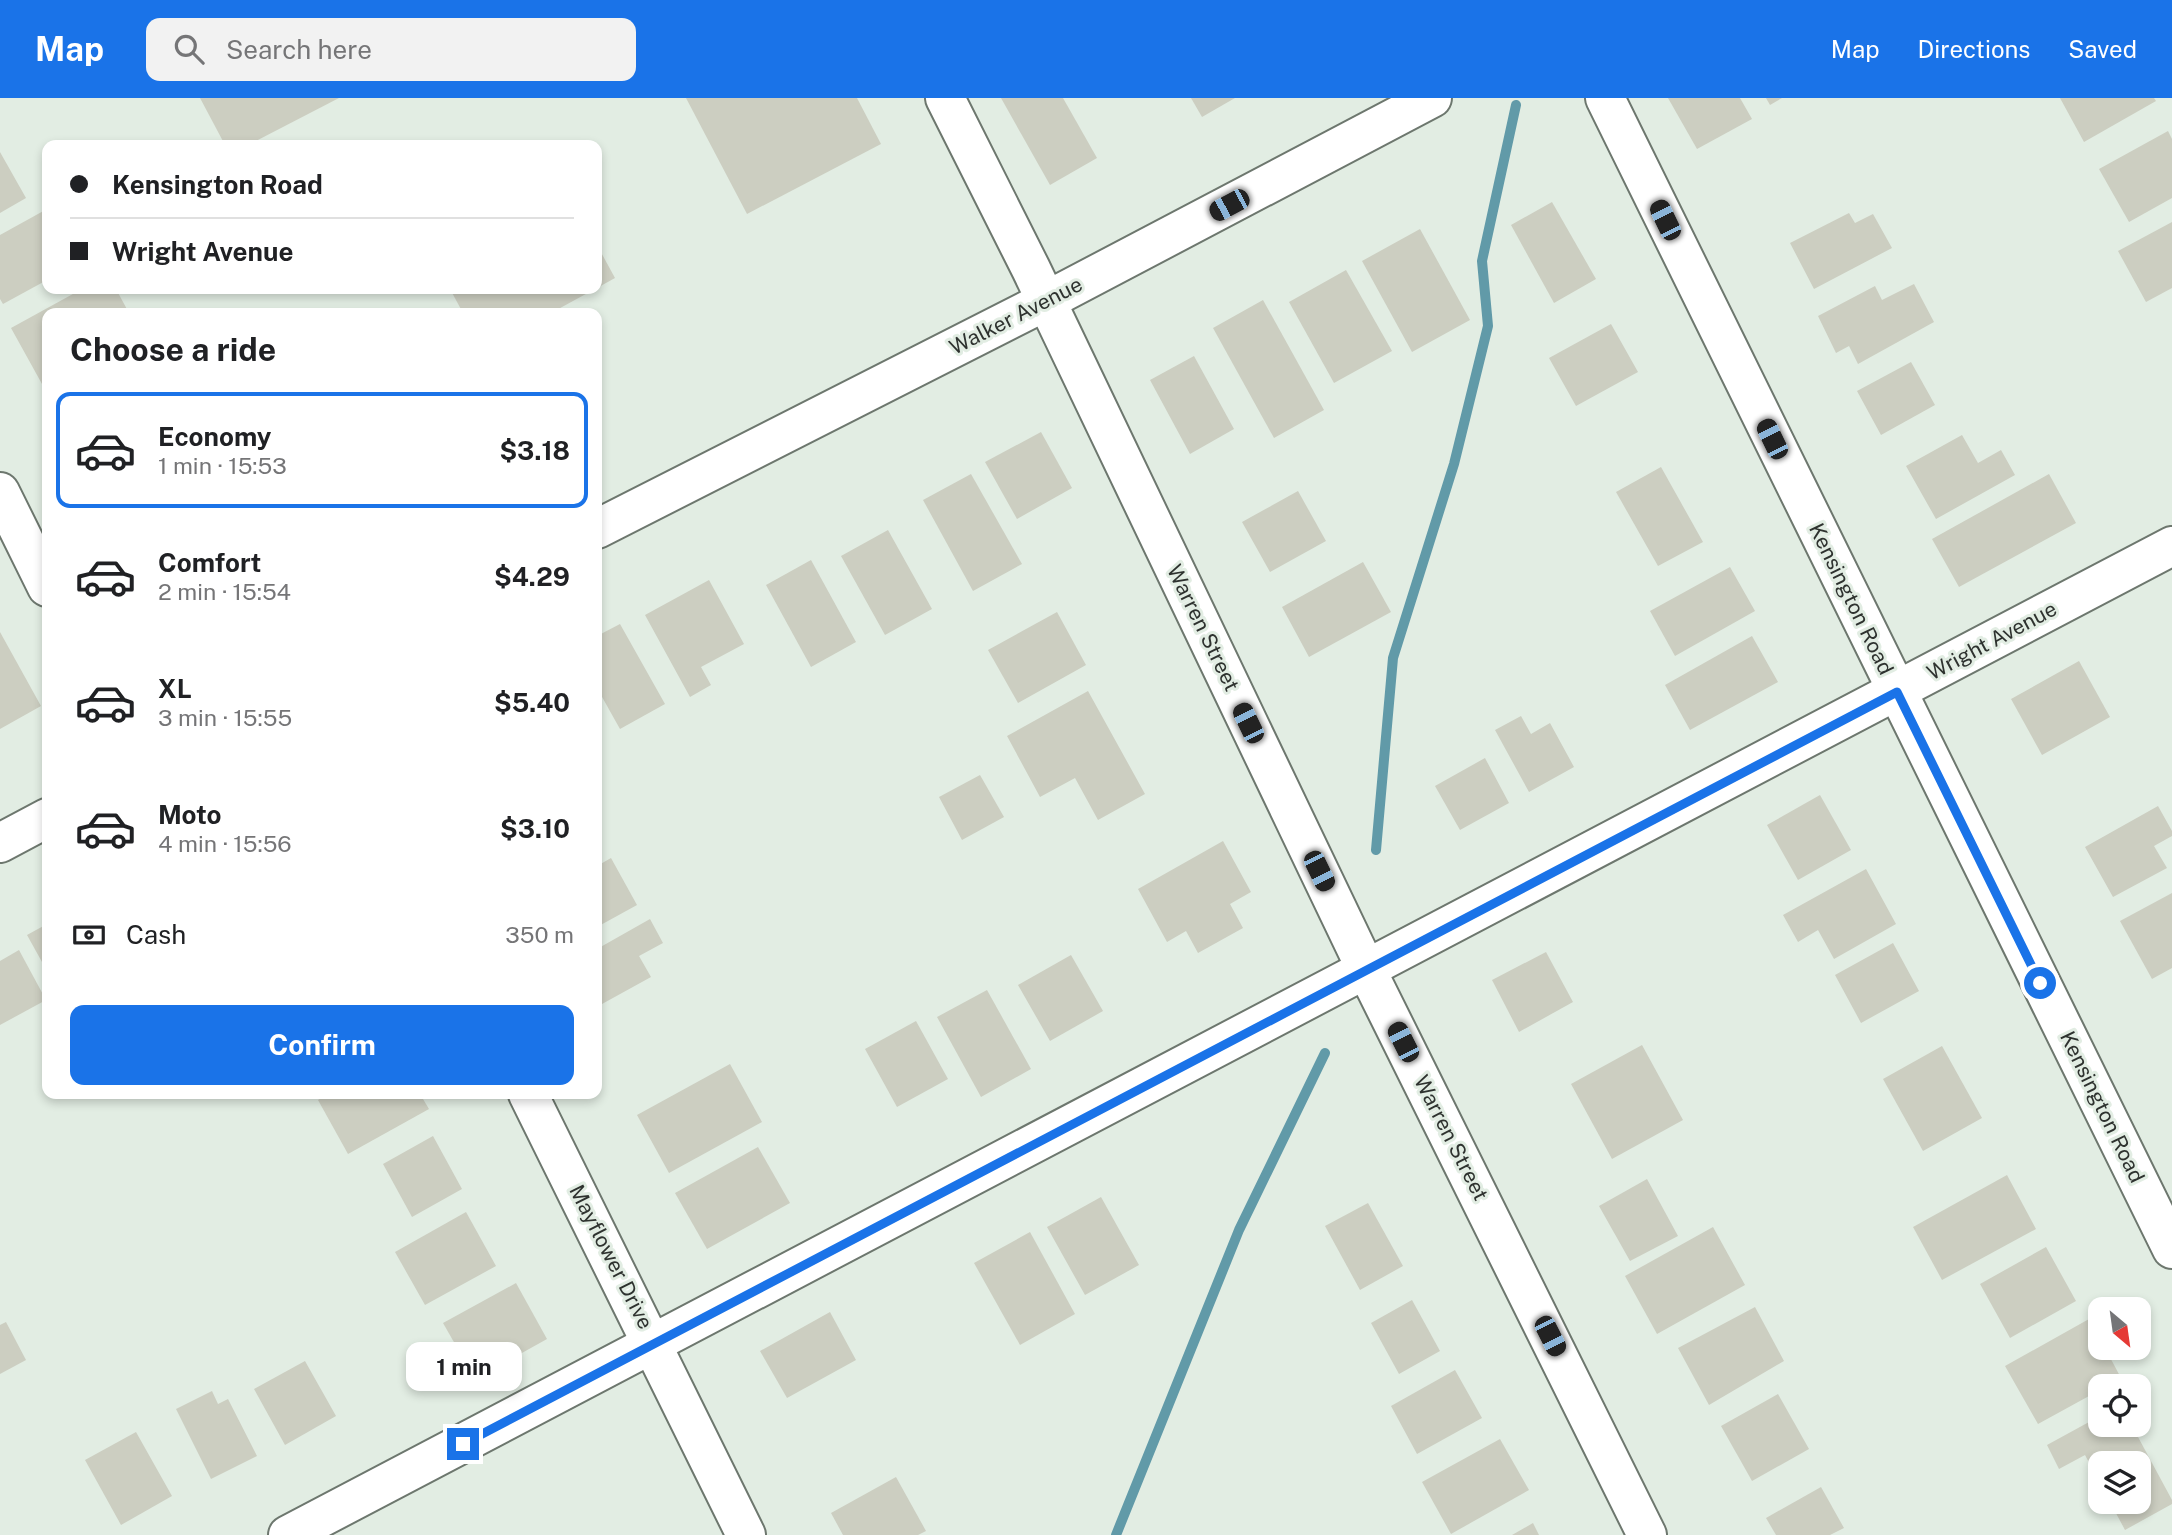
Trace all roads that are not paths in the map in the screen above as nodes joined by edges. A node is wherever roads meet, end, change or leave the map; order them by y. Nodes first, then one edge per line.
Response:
1 (945, 98) edge
2 (1432, 98) edge
3 (1605, 98) edge
4 (1046, 301) junction
5 (0, 492) edge
6 (602, 526) edge
7 (2172, 547) edge
8 (42, 577) edge
9 (1897, 692) junction
10 (42, 821) edge
11 (0, 843) edge
12 (1366, 969) junction
13 (531, 1099) edge
14 (2172, 1249) edge
15 (654, 1344) junction
16 (288, 1535) edge
17 (747, 1535) edge
18 (1647, 1535) edge

1 - 4 street, Warren Street
2 - 4 street, Walker Avenue
3 - 9 street, Kensington Road
4 - 6 street, Walker Avenue
4 - 12 street, Warren Street
5 - 8 street
7 - 9 street, Wright Avenue
9 - 12 street, Wright Avenue
9 - 14 street, Kensington Road
10 - 11 street
12 - 15 street, Wright Avenue
12 - 18 street, Warren Street
13 - 15 street, Mayflower Drive
15 - 16 street, Wright Avenue
15 - 17 street, Mayflower Drive

